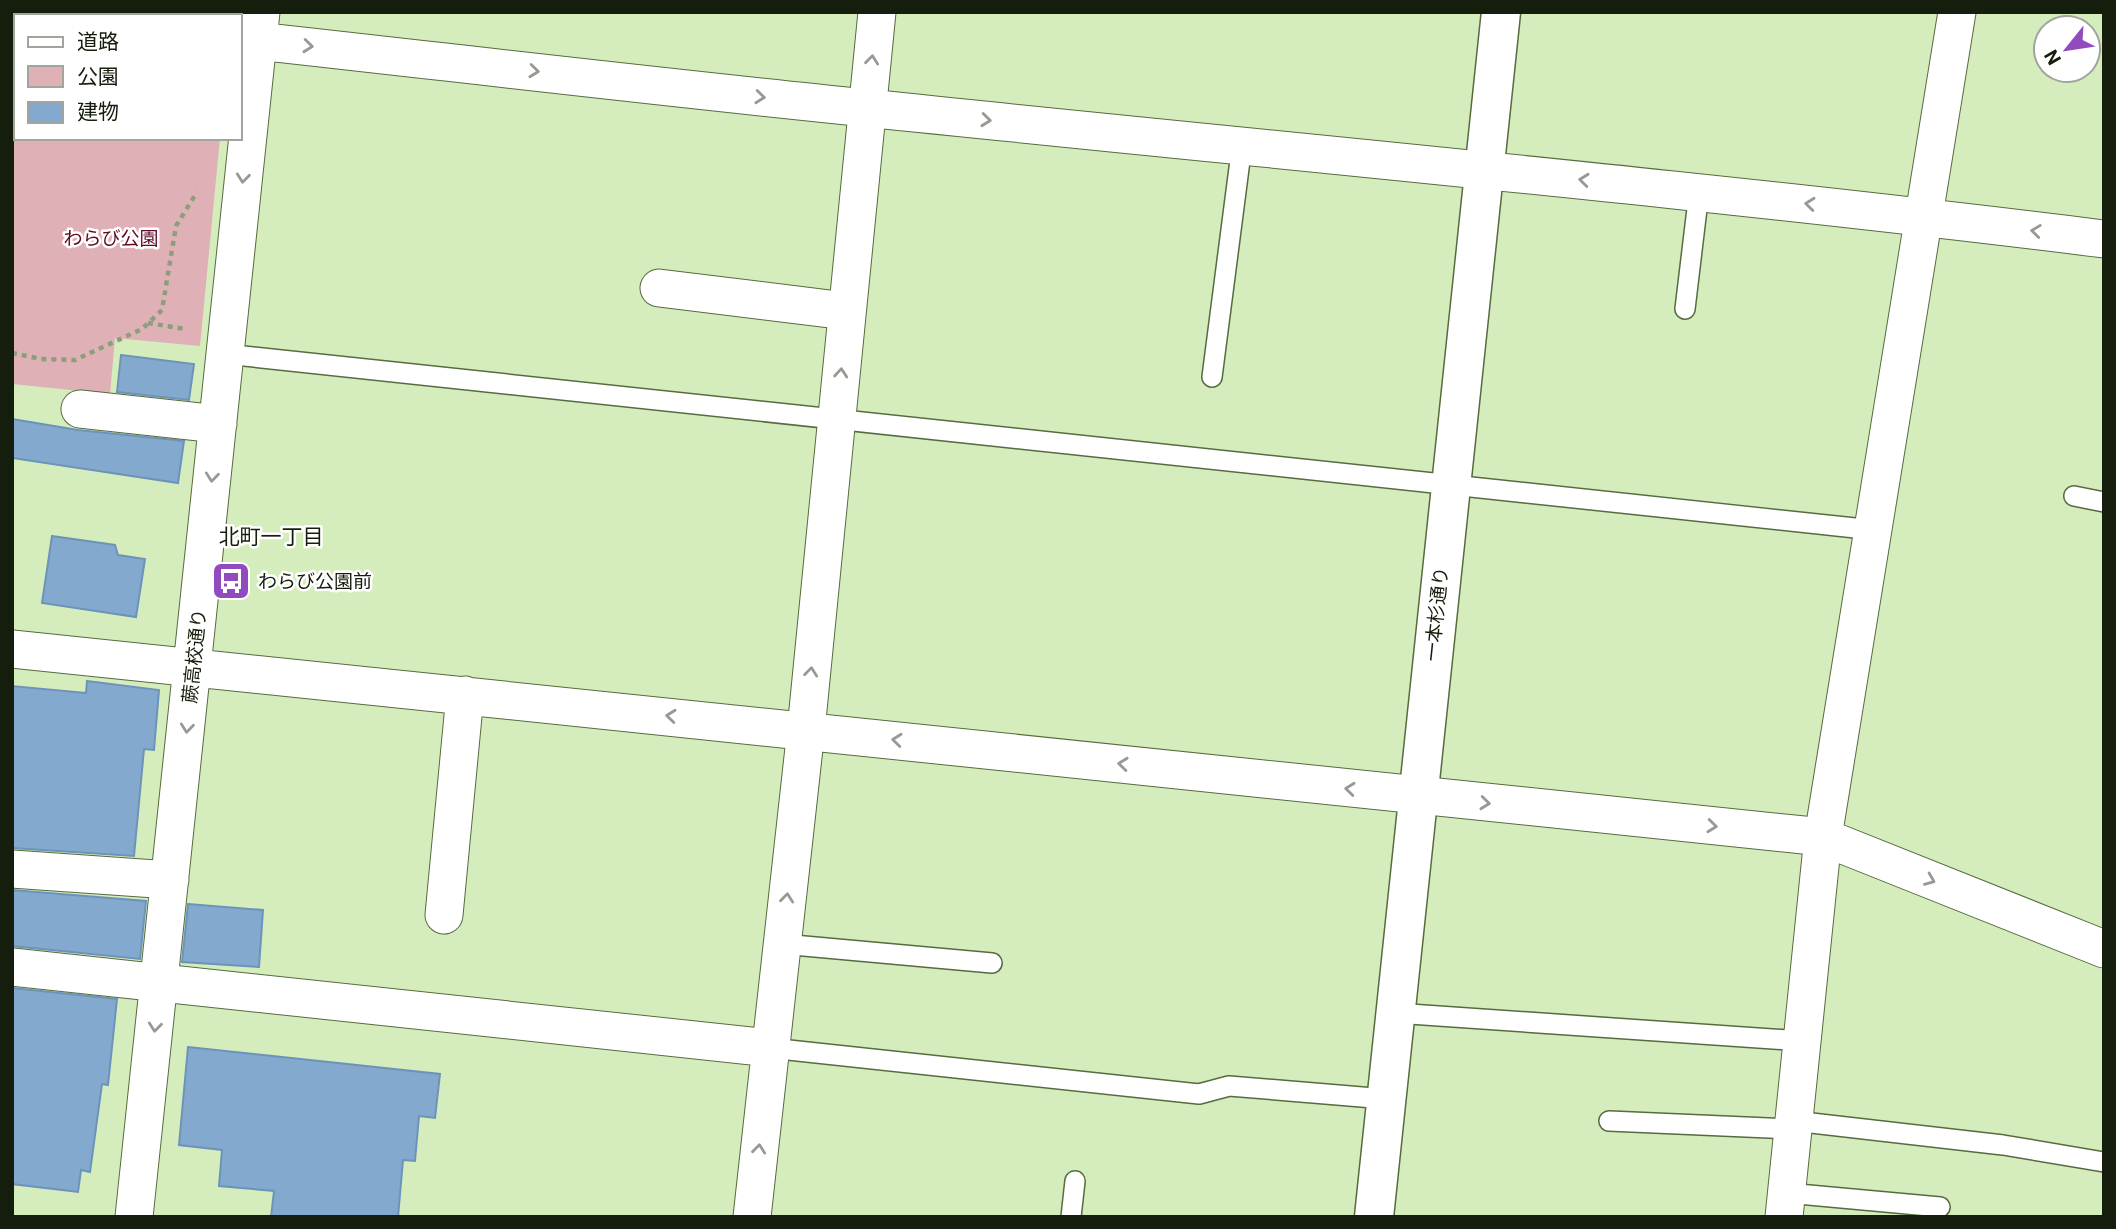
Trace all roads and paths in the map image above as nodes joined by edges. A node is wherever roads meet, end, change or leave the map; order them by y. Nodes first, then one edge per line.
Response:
1 (877, 12) edge
2 (1501, 12) edge
3 (1957, 12) edge
4 (253, 31) edge
5 (867, 108) junction
6 (1242, 145) junction
7 (1483, 169) junction
8 (200, 188) dead end
9 (1699, 192) junction
10 (1925, 217) junction
11 (2104, 239) edge
12 (659, 288) dead end
13 (1685, 309) dead end
14 (846, 311) junction
15 (12, 354) edge
16 (225, 354) junction
17 (1212, 377) dead end
18 (80, 409) dead end
19 (836, 419) junction
20 (218, 424) junction
21 (1450, 485) junction
22 (2074, 496) dead end
23 (2104, 502) edge
24 (1874, 530) junction
25 (12, 649) edge
26 (193, 667) junction
27 (466, 695) junction
28 (806, 730) junction
29 (1418, 796) junction
30 (1823, 837) junction
31 (12, 869) edge
32 (170, 880) junction
33 (444, 915) dead end
34 (782, 944) junction
35 (2104, 949) edge
36 (992, 963) dead end
37 (12, 967) edge
38 (159, 982) junction
39 (1395, 1013) junction
40 (1802, 1041) junction
41 (771, 1048) junction
42 (1386, 1099) junction
43 (1609, 1121) dead end
44 (1794, 1125) junction
45 (2104, 1162) edge
46 (1075, 1181) dead end
47 (1786, 1205) edge
48 (1940, 1207) dead end
49 (134, 1217) edge
50 (752, 1217) edge
51 (1071, 1217) edge
52 (1374, 1217) edge

5 -> 1 street
2 - 7 street, 一本杉通り
3 - 10 street
4 -> 5 street
4 -> 16 street, 蕨高校通り
5 -> 6 street
5 - 14 street
6 - 7 street
6 - 17 lane
9 -> 7 street
7 - 21 street, 一本杉通り
8 - 15 path
10 -> 9 street
9 - 13 lane
11 -> 10 street
10 - 24 street
12 - 14 street
19 -> 14 street
16 - 19 lane
16 - 20 street, 蕨高校通り
18 - 20 street
19 - 21 lane
28 -> 19 street
20 -> 26 street, 蕨高校通り
21 - 24 lane
21 - 29 street, 一本杉通り
22 - 23 lane
24 - 30 street
25 - 26 street
26 - 27 street
26 -> 32 street, 蕨高校通り
28 -> 27 street
27 - 33 street
29 -> 28 street
34 -> 28 street
29 -> 30 street
29 - 39 street, 一本杉通り
30 -> 35 street
30 - 40 street
31 - 32 street
32 - 38 street, 蕨高校通り
34 - 36 lane
34 - 41 street
37 - 38 street
38 - 41 street
38 -> 49 street, 蕨高校通り
39 - 40 lane
39 - 42 street, 一本杉通り
40 - 44 street
41 - 42 lane
50 -> 41 street
42 - 52 street, 一本杉通り
43 - 44 lane
44 - 45 lane
44 - 47 street
46 - 51 lane
47 - 48 lane

